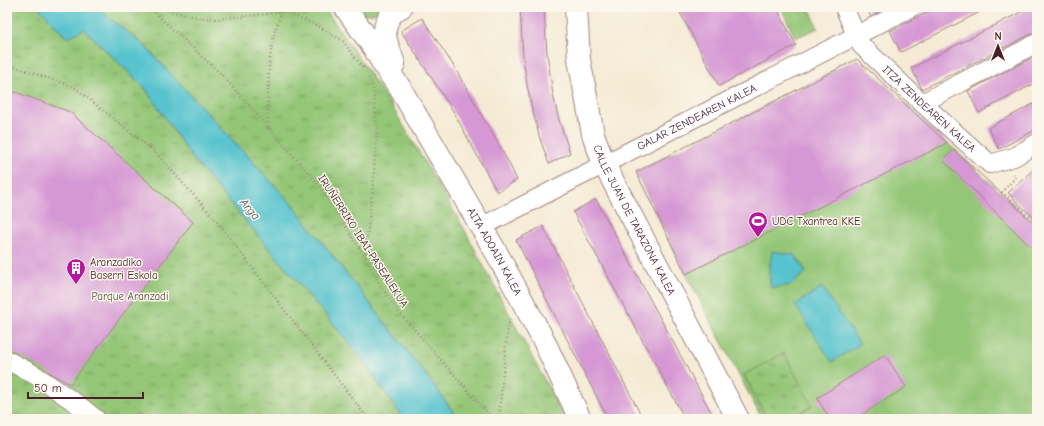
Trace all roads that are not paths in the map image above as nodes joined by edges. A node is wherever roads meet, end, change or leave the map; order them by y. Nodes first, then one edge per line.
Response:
1 (345, 7) edge
2 (401, 7) edge
3 (576, 7) edge
4 (844, 7) edge
5 (912, 7) edge
6 (856, 35) junction
7 (1037, 43) edge
8 (400, 88) junction
9 (922, 103) junction
10 (1037, 142) edge
11 (604, 164) junction
12 (482, 227) junction
13 (7, 360) edge
14 (96, 419) edge
15 (580, 419) edge
16 (738, 419) edge

1 - 8 street, AITA ADOAIN KALEA
2 - 8 street, AITA ADOAIN KALEA
3 - 11 street, CALLE JUAN DE TARAZONA KALEA
4 - 6 street, ITZA ZENDEAREN KALEA
5 - 6 street, GALAR ZENDEAREN KALEA
6 - 9 street, ITZA ZENDEAREN KALEA
6 - 11 street, GALAR ZENDEAREN KALEA
7 - 9 street
8 - 12 street, AITA ADOAIN KALEA
9 - 10 street, ITZA ZENDEAREN KALEA
11 - 12 street, GALAR ZENDEAREN KALEA
11 - 16 street, CALLE JUAN DE TARAZONA KALEA
12 - 15 street, AITA ADOAIN KALEA
13 - 14 street

